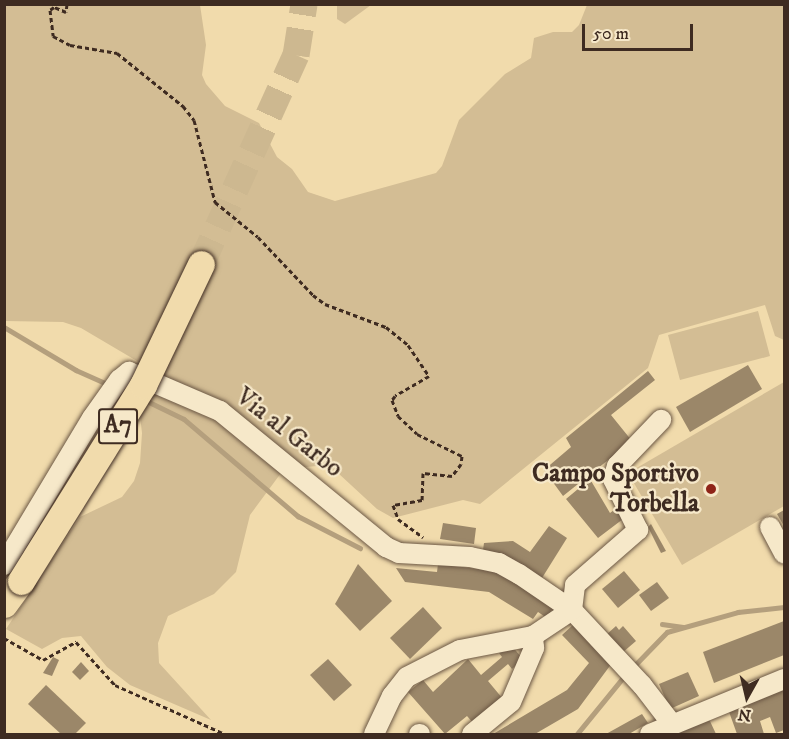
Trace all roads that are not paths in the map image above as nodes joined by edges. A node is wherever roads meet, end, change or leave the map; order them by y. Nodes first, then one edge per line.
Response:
1 (201, 264) tunnel mouth
2 (661, 420) dead end
3 (770, 527) dead end
4 (784, 553) edge
5 (13, 573) edge
6 (4, 604) edge
7 (572, 610) junction
8 (533, 636) junction
9 (784, 679) edge
10 (660, 731) edge
11 (374, 735) edge
12 (472, 735) edge

1 - 5 highway, A7, bridge
2 - 7 street
3 - 4 street
5 - 6 highway, A7
5 - 7 street, Via al Garbo
7 - 8 street
7 - 10 street
8 - 11 street
8 - 12 street
9 - 10 street

